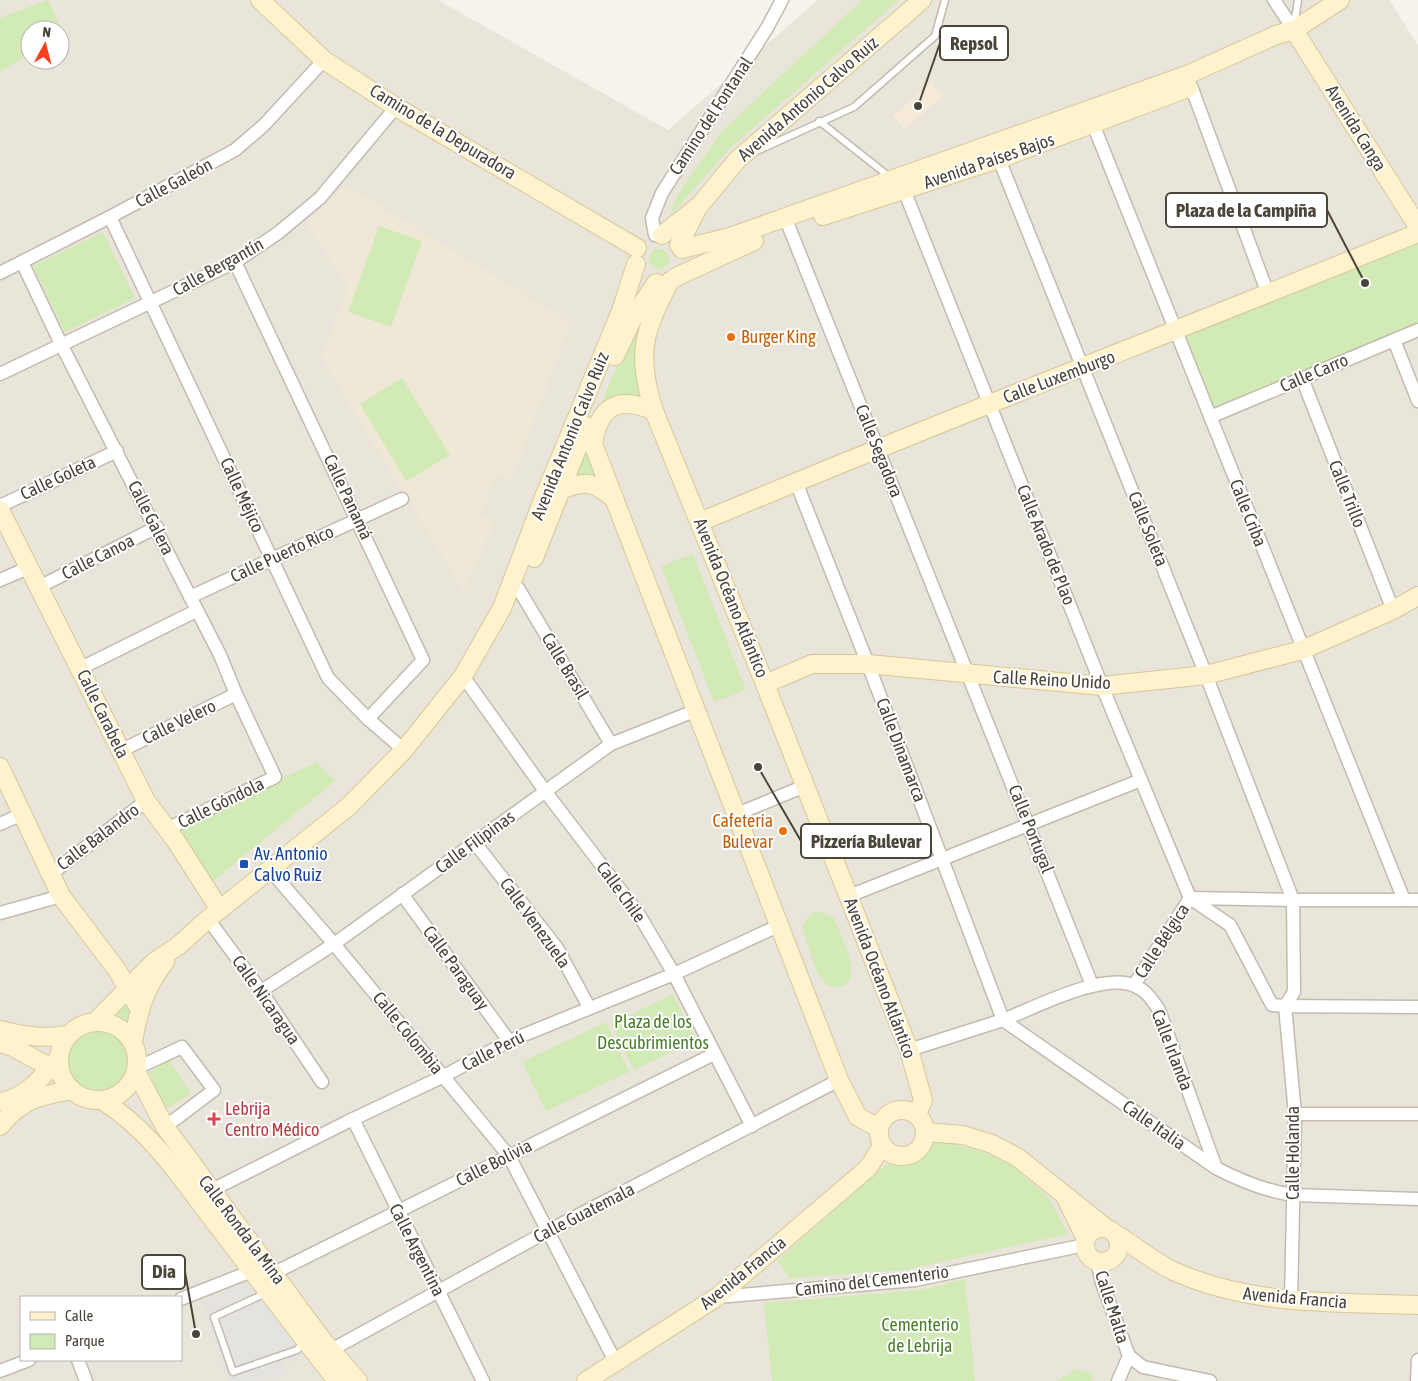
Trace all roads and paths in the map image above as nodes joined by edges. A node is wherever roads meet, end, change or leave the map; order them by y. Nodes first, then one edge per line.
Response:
1 (260, 0) edge
2 (782, 0) edge
3 (922, 0) edge
4 (945, 0) edge
5 (1274, 0) edge
6 (1298, 0) edge
7 (1340, 0) edge
8 (1294, 30) junction
9 (324, 60) junction
10 (1191, 86) junction
11 (396, 107) junction
12 (819, 122) junction
13 (1094, 124) junction
14 (999, 159) junction
15 (737, 160) junction
16 (898, 184) junction
17 (700, 204) junction
18 (110, 217) junction
19 (789, 227) junction
20 (1418, 227) edge
21 (1418, 233) edge
22 (659, 235) junction
23 (681, 247) junction
24 (636, 256) junction
25 (22, 262) junction
26 (235, 262) junction
27 (0, 273) edge
28 (668, 280) junction
29 (1268, 294) junction
30 (150, 303) junction
31 (1418, 330) edge
32 (1176, 331) junction
33 (1394, 340) junction
34 (61, 344) junction
35 (1084, 366) junction
36 (0, 374) edge
37 (1302, 378) junction
38 (1418, 401) edge
39 (583, 402) junction
40 (990, 404) junction
41 (654, 411) junction
42 (1210, 417) junction
43 (588, 422) junction
44 (593, 444) junction
45 (878, 448) junction
46 (116, 451) junction
47 (796, 482) junction
48 (560, 490) junction
49 (613, 498) junction
50 (402, 499) dead end
51 (0, 508) edge
52 (358, 518) junction
53 (700, 522) junction
54 (156, 527) junction
55 (272, 559) junction
56 (28, 568) junction
57 (0, 580) edge
58 (39, 587) junction
59 (518, 588) junction
60 (190, 596) junction
61 (1418, 596) edge
62 (502, 608) junction
63 (1393, 610) junction
64 (196, 611) junction
65 (1302, 650) junction
66 (868, 664) junction
67 (81, 668) junction
68 (969, 674) junction
69 (1206, 675) junction
70 (463, 676) junction
71 (765, 684) junction
72 (1102, 686) junction
73 (236, 694) junction
74 (697, 710) junction
75 (368, 719) junction
76 (611, 744) junction
77 (122, 750) junction
78 (404, 750) junction
79 (0, 767) edge
80 (275, 777) joint
81 (1141, 780) junction
82 (806, 786) junction
83 (545, 791) junction
84 (146, 801) junction
85 (22, 814) junction
86 (737, 814) junction
87 (0, 824) edge
88 (1029, 825) junction
89 (167, 829) junction
90 (475, 843) junction
91 (942, 859) junction
92 (270, 870) junction
93 (51, 874) junction
94 (402, 894) junction
95 (61, 896) junction
96 (849, 896) junction
97 (1190, 898) junction
98 (1294, 900) junction
99 (1404, 900) junction
100 (1418, 900) edge
101 (0, 913) edge
102 (214, 914) junction
103 (780, 925) junction
104 (334, 944) junction
105 (178, 946) junction
106 (674, 974) junction
107 (1092, 985) junction
108 (1134, 985) junction
109 (128, 988) junction
110 (261, 991) junction
111 (1285, 1006) junction
112 (589, 1007) junction
113 (1418, 1007) edge
114 (139, 1008) junction
115 (1003, 1020) junction
116 (96, 1021) junction
117 (0, 1030) edge
118 (68, 1035) junction
119 (509, 1041) junction
120 (133, 1042) junction
121 (0, 1043) edge
122 (910, 1050) junction
123 (714, 1054) junction
124 (57, 1066) junction
125 (137, 1070) junction
126 (444, 1076) junction
127 (839, 1080) junction
128 (322, 1082) dead end
129 (72, 1090) junction
130 (102, 1100) junction
131 (0, 1102) edge
132 (1295, 1114) junction
133 (1418, 1114) edge
134 (917, 1115) junction
135 (353, 1119) junction
136 (0, 1126) edge
137 (752, 1126) junction
138 (165, 1127) junction
139 (879, 1128) junction
140 (926, 1132) junction
141 (882, 1146) junction
142 (509, 1156) junction
143 (1216, 1168) junction
144 (212, 1190) junction
145 (1293, 1195) junction
146 (1065, 1196) junction
147 (1418, 1199) edge
148 (398, 1211) junction
149 (548, 1230) junction
150 (1112, 1231) junction
151 (1085, 1242) junction
152 (1150, 1257) junction
153 (1105, 1260) junction
154 (252, 1271) junction
155 (274, 1273) junction
156 (438, 1290) junction
157 (267, 1292) junction
158 (718, 1297) junction
159 (182, 1299) edge
160 (1291, 1301) junction
161 (1418, 1305) edge
162 (305, 1341) junction
163 (331, 1350) junction
164 (1129, 1356) junction
165 (1418, 1360) edge
166 (26, 1361) edge
167 (78, 1361) edge
168 (616, 1363) junction
169 (0, 1371) edge
170 (86, 1381) edge
171 (337, 1381) edge
172 (358, 1381) edge
173 (483, 1381) edge
174 (586, 1381) edge
175 (1118, 1381) edge
176 (1210, 1381) edge
177 (1417, 1381) edge

1 - 9 street, Camino de la Depuradora
2 - 22 street, Camino del Fontanal
3 - 15 street, Avenida Antonio Calvo Ruiz
4 - 12 lane
5 - 8 street
6 - 8 lane
7 - 8 street, Avenida Países Bajos
8 - 10 street, Avenida Países Bajos
8 - 16 street, Avenida Países Bajos
8 - 20 street, Avenida Canga
9 - 11 street, Camino de la Depuradora
9 - 18 street, Calle Galeón
10 - 13 street, Avenida Países Bajos
10 - 29 street
11 - 24 street, Camino de la Depuradora
11 - 26 street, Calle Bergantín
12 - 15 lane
12 - 16 lane
13 - 14 street, Avenida Países Bajos
13 - 32 street, Calle Criba
14 - 16 street, Avenida Países Bajos
14 - 35 street, Calle Soleta
15 - 17 street, Avenida Antonio Calvo Ruiz
16 - 19 street, Avenida Países Bajos
16 - 23 street, Avenida Países Bajos
16 - 40 street, Calle Arado de Plao
17 - 22 street, Avenida Antonio Calvo Ruiz
17 - 23 street, Avenida Antonio Calvo Ruiz
18 - 25 street, Calle Galeón
18 - 30 street, Calle Méjico
19 - 28 street, Avenida Países Bajos
19 - 45 street, Calle Segadora
21 - 29 street, Calle Luxemburgo
22 - 23 street
22 - 24 street
23 - 28 street
24 - 28 street
24 - 39 street, Avenida Antonio Calvo Ruiz
25 - 27 street, Calle Galeón
25 - 34 street, Calle Galera
26 - 30 street, Calle Bergantín
26 - 52 street, Calle Panamá
28 - 41 street, Avenida Océano Atlántico
28 - 43 street, Avenida Antonio Calvo Ruiz
29 - 32 street, Calle Luxemburgo
30 - 34 street, Calle Bergantín
30 - 55 street, Calle Méjico
31 - 33 street, Calle Carro
32 - 35 street, Calle Luxemburgo
32 - 42 street, Calle Criba
33 - 37 street, Calle Carro
33 - 38 street
34 - 36 street, Calle Bergantín
34 - 46 street, Calle Galera
35 - 40 street, Calle Luxemburgo
35 - 69 street, Calle Soleta
37 - 42 street, Calle Carro
37 - 63 street, Calle Trillo
39 - 43 street
39 - 62 street, Avenida Antonio Calvo Ruiz
40 - 45 street, Calle Luxemburgo
40 - 72 street, Calle Arado de Plao
41 - 44 street
41 - 53 street, Avenida Océano Atlántico
42 - 65 street, Calle Criba
43 - 44 street
43 - 48 street, Avenida Antonio Calvo Ruiz
44 - 49 street
45 - 47 street, Calle Luxemburgo
45 - 68 street, Calle Segadora
46 - 51 street, Calle Goleta
46 - 54 street, Calle Galera
47 - 53 street, Calle Luxemburgo
47 - 66 street, Calle Dinamarca
48 - 49 street
48 - 59 street, Avenida Antonio Calvo Ruiz
49 - 74 street
50 - 52 street, Calle Puerto Rico
51 - 56 street, Calle Carabela
52 - 55 street, Calle Puerto Rico
52 - 75 street, Calle Panamá
53 - 71 street, Avenida Océano Atlántico
54 - 58 street, Calle Canoa
54 - 60 street, Calle Galera
55 - 60 street, Calle Puerto Rico
55 - 75 street, Calle Méjico
56 - 57 street
56 - 58 street, Calle Carabela
58 - 67 street, Calle Carabela
59 - 62 street, Avenida Antonio Calvo Ruiz
59 - 76 street, Calle Brasil
60 - 64 street, Calle Galera
61 - 63 street, Calle Reino Unido
62 - 70 street, Avenida Antonio Calvo Ruiz
63 - 65 street, Calle Reino Unido
64 - 67 street
64 - 73 street, Calle Galera
65 - 69 street, Calle Reino Unido
65 - 99 street, Calle Criba
66 - 68 street, Calle Reino Unido
66 - 71 street, Calle Reino Unido
66 - 91 street, Calle Dinamarca
67 - 77 street, Calle Carabela
68 - 72 street, Calle Reino Unido
68 - 88 street, Calle Portugal
69 - 72 street, Calle Reino Unido
69 - 98 street, Calle Soleta
70 - 78 street, Avenida Antonio Calvo Ruiz
70 - 83 street, Calle Chile
71 - 82 street, Avenida Océano Atlántico
72 - 81 street, Calle Arado de Plao
73 - 77 street, Calle Velero
73 - 80 street, Calle Galera
74 - 76 street, Calle Filipinas
74 - 86 street
75 - 78 street, Calle Méjico
76 - 83 street, Calle Filipinas
77 - 84 street, Calle Carabela
78 - 92 street, Avenida Antonio Calvo Ruiz
79 - 85 street
80 - 89 street, Calle Góndola
81 - 88 street
81 - 97 street, Calle Arado de Plao
82 - 86 street
82 - 96 street, Avenida Océano Atlántico
83 - 90 street, Calle Filipinas
83 - 106 street, Calle Chile
84 - 89 street, Calle Carabela
84 - 93 street, Calle Balandro
85 - 87 street
85 - 93 street
86 - 103 street
88 - 91 street
88 - 107 street, Calle Portugal
89 - 102 street, Calle Carabela
90 - 94 street, Calle Filipinas
90 - 112 street, Calle Venezuela
91 - 96 street
91 - 115 street, Calle Dinamarca
92 - 102 street, Avenida Antonio Calvo Ruiz
92 - 104 street, Calle Colombia
93 - 95 street
94 - 104 street, Calle Filipinas
94 - 119 street, Calle Paraguay
95 - 101 street
95 - 109 street
96 - 122 street, Avenida Océano Atlántico
97 - 98 street
97 - 108 street, Calle Bélgica
97 - 111 street
98 - 99 street
98 - 111 street
99 - 100 street
102 - 105 street, Avenida Antonio Calvo Ruiz
102 - 110 street, Calle Nicaragua
103 - 106 street, Calle Perú
103 - 127 street
104 - 110 street, Calle Filipinas
104 - 126 street, Calle Colombia
105 - 109 street, Avenida Antonio Calvo Ruiz
105 - 114 street, Avenida Antonio Calvo Ruiz
106 - 112 street, Calle Perú
106 - 123 street, Calle Chile
107 - 108 street
107 - 115 street
108 - 143 street, Calle Irlanda
109 - 114 street
109 - 116 street, Avenida Antonio Calvo Ruiz
110 - 128 street, Calle Nicaragua
111 - 113 street
111 - 132 street, Calle Holanda
112 - 119 street, Calle Perú
114 - 120 street, Avenida Antonio Calvo Ruiz
115 - 122 street
115 - 143 street, Calle Italia
116 - 118 street
116 - 120 street
117 - 118 street
118 - 124 street
119 - 126 street, Calle Perú
120 - 125 street
121 - 124 street
122 - 134 street, Avenida Océano Atlántico
123 - 137 street, Calle Chile
123 - 142 street, Calle Bolivia
124 - 129 street
124 - 131 street
125 - 130 street
125 - 138 street, Calle Ronda la Mina
125 - 138 street
126 - 135 street, Calle Perú
126 - 142 street, Calle Colombia
127 - 137 street, Calle Guatemala
127 - 139 street
129 - 130 street
129 - 136 street
130 - 154 street, Calle Ronda la Mina
132 - 133 street
132 - 145 street, Calle Holanda
134 - 139 street
134 - 140 street
135 - 144 street, Calle Perú
135 - 148 street, Calle Argentina
137 - 149 street, Calle Guatemala
138 - 144 street, Calle Ronda la Mina
139 - 141 street
140 - 141 street
140 - 146 street, Avenida Francia
141 - 158 street, Avenida Francia
142 - 148 street, Calle Bolivia
142 - 149 street, Calle Colombia
143 - 145 street, Calle Italia
144 - 155 street, Calle Ronda la Mina
145 - 147 street, Calle Italia
145 - 160 street, Calle Holanda
146 - 150 street, Avenida Francia
146 - 151 street, Avenida Francia
148 - 155 street, Calle Bolivia
148 - 156 street, Calle Argentina
149 - 156 street, Calle Guatemala
149 - 168 street, Calle Colombia
150 - 151 street
150 - 152 street, Avenida Francia
150 - 153 street
151 - 153 street
151 - 158 street, Camino del Cementerio
152 - 153 street
152 - 160 street, Avenida Francia
153 - 164 street, Calle Malta
154 - 157 street, Calle Ronda la Mina
154 - 159 street
155 - 163 street, Calle Ronda la Mina
156 - 163 street, Calle Guatemala
156 - 173 street, Calle Argentina
157 - 162 street, Calle Ronda la Mina
157 - 162 lane
158 - 168 street, Avenida Francia
160 - 161 street, Avenida Francia
162 - 171 street, Calle Ronda la Mina
163 - 172 street, Calle Ronda la Mina
164 - 175 street, Calle Malta
164 - 176 street
165 - 177 street
166 - 169 street
167 - 170 street
168 - 174 street, Avenida Francia

